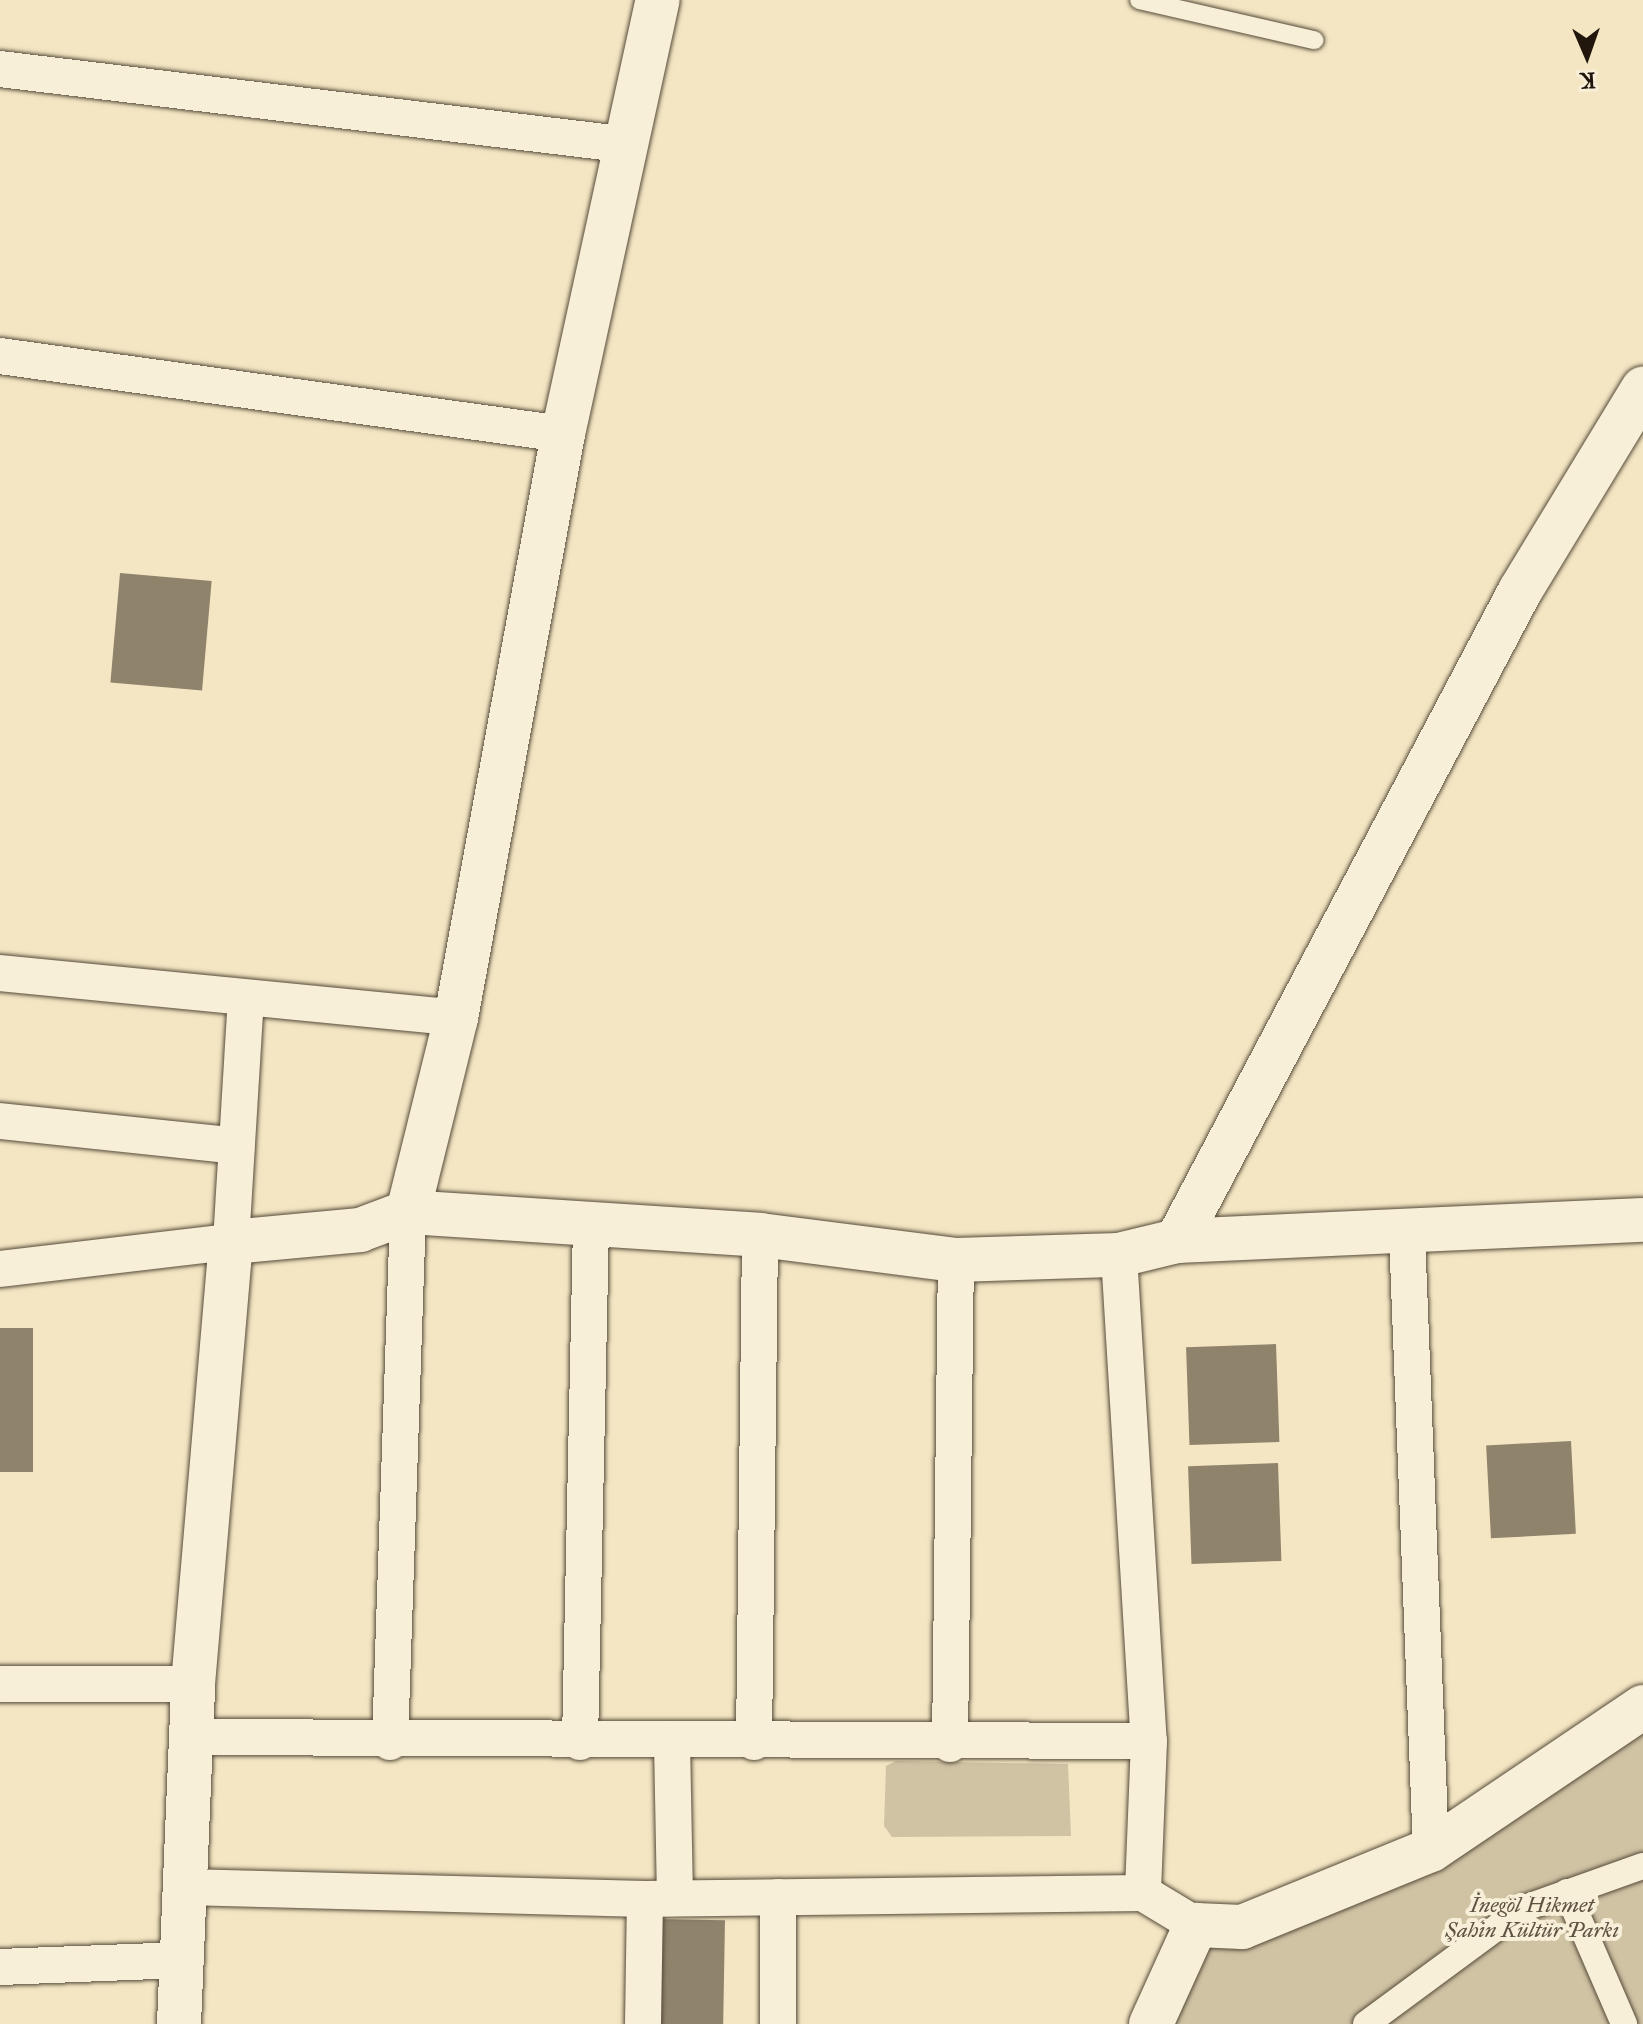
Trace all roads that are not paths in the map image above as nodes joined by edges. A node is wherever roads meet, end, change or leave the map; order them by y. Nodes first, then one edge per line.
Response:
1 (658, 0) edge
2 (1139, 0) edge
3 (1314, 40) dead end
4 (0, 69) edge
5 (629, 145) junction
6 (0, 356) edge
7 (1643, 389) edge
8 (563, 434) junction
9 (0, 973) edge
10 (246, 1000) junction
11 (456, 1018) junction
12 (0, 1121) edge
13 (237, 1146) junction
14 (408, 1212) junction
15 (1643, 1220) edge
16 (591, 1226) junction
17 (1407, 1234) junction
18 (760, 1235) junction
19 (1177, 1241) junction
20 (231, 1242) junction
21 (1119, 1255) junction
22 (956, 1260) junction
23 (0, 1269) edge
24 (0, 1684) edge
25 (193, 1684) junction
26 (1643, 1707) edge
27 (193, 1737) junction
28 (1149, 1741) junction
29 (390, 1742) junction
30 (580, 1742) junction
31 (672, 1742) junction
32 (754, 1742) junction
33 (950, 1744) junction
34 (1431, 1850) junction
35 (1643, 1866) edge
36 (185, 1887) junction
37 (1567, 1892) junction
38 (1143, 1893) junction
39 (778, 1897) junction
40 (660, 1898) junction
41 (1196, 1925) junction
42 (182, 1960) junction
43 (0, 1967) edge
44 (1368, 2023) edge
45 (179, 2024) edge
46 (643, 2024) edge
47 (778, 2024) edge
48 (1151, 2024) edge
49 (1624, 2024) edge

1 - 5 main road
2 - 3 lane
4 - 5 street
5 - 8 main road
6 - 8 street
7 - 19 main road
8 - 11 main road
9 - 10 street
10 - 11 street
10 - 13 street
11 - 14 main road
12 - 13 street
13 - 20 street
14 - 16 main road
14 - 20 main road
14 - 29 street
15 - 17 main road
16 - 18 main road
16 - 30 street
17 - 19 main road
17 - 34 street
18 - 22 main road
18 - 32 street
19 - 21 main road
20 - 23 street
20 - 25 main road
21 - 22 main road
21 - 28 street
22 - 33 street
24 - 25 street
25 - 27 main road
26 - 34 main road
27 - 29 street
27 - 36 main road
28 - 33 street
28 - 38 street
29 - 30 street
30 - 31 street
31 - 32 street
31 - 40 street
32 - 33 street
34 - 41 main road
35 - 37 street
36 - 40 street
36 - 42 main road
37 - 44 street
37 - 49 street
38 - 39 street
38 - 41 street
39 - 40 street
39 - 47 street
40 - 46 street
41 - 48 main road
42 - 43 street
42 - 45 main road

